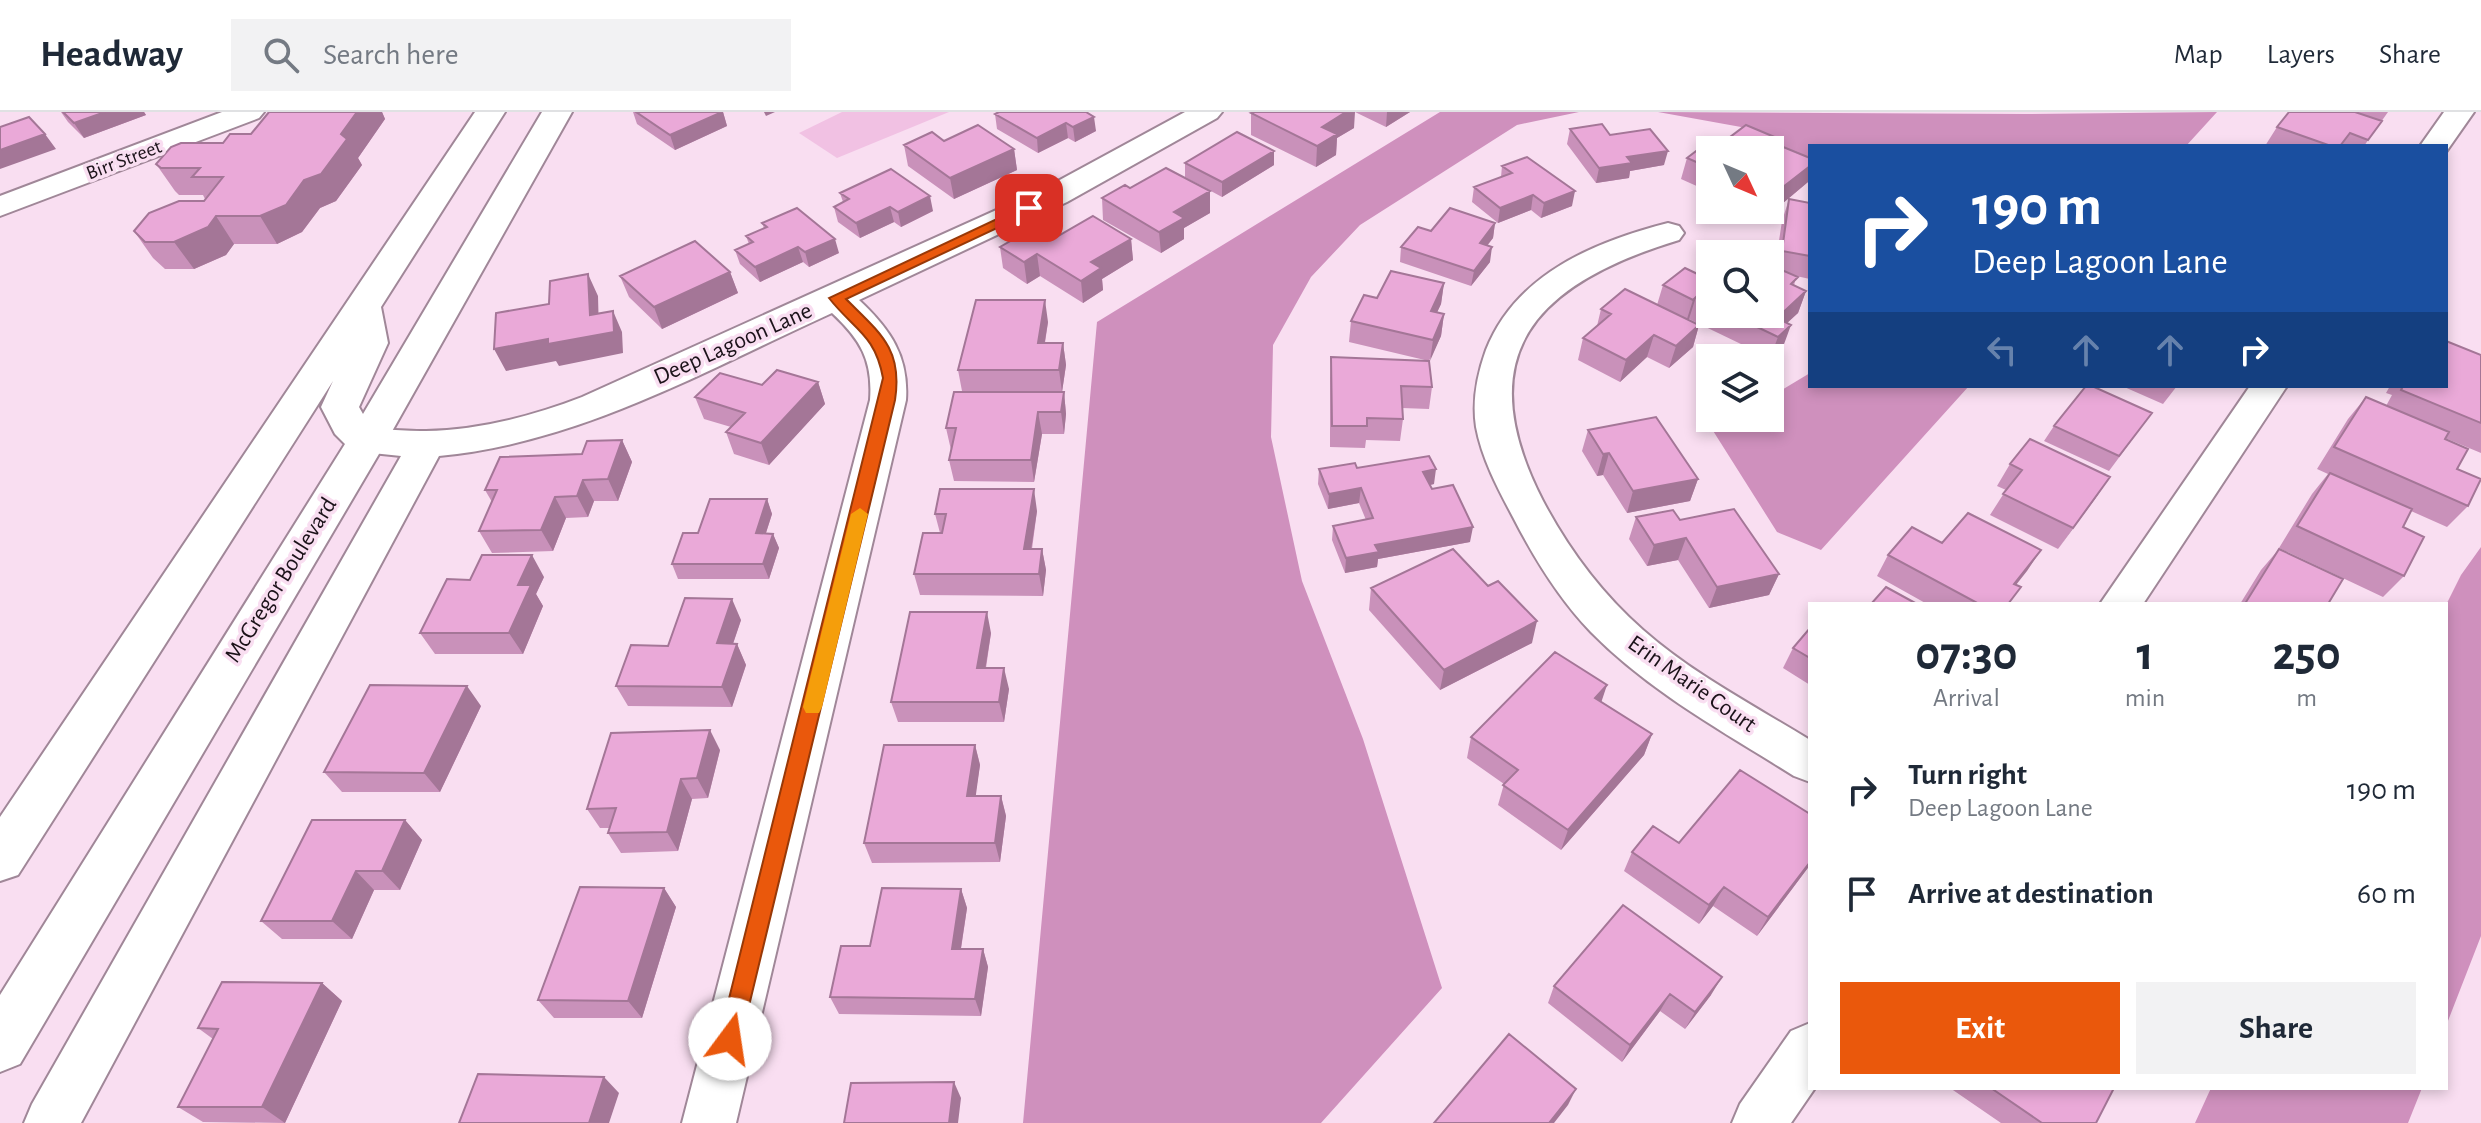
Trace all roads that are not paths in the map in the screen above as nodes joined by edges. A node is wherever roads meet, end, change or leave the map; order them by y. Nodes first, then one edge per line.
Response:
1 (249, 112) edge
2 (490, 112) edge
3 (557, 112) edge
4 (1207, 112) edge
5 (2459, 112) edge
6 (2436, 144) edge
7 (0, 207) edge
8 (1668, 233) dead end
9 (836, 298) junction
10 (364, 303) junction
11 (2268, 388) edge
12 (366, 442) junction
13 (427, 444) junction
14 (2122, 602) edge
15 (1808, 762) edge
16 (0, 859) edge
17 (0, 1045) edge
18 (1808, 1052) edge
19 (51, 1123) edge
20 (709, 1123) edge
21 (1759, 1123) edge

1 - 7 street, Birr Street
2 - 10 main road
3 - 12 main road, McGregor Boulevard
4 - 9 street, Deep Lagoon Lane
5 - 6 street
8 - 15 street, Erin Marie Court
9 - 13 street, Deep Lagoon Lane
9 - 20 street
10 - 12 main road
10 - 16 main road
11 - 14 street
12 - 13 street, Deep Lagoon Lane
12 - 17 main road, McGregor Boulevard
13 - 19 street
18 - 21 street

